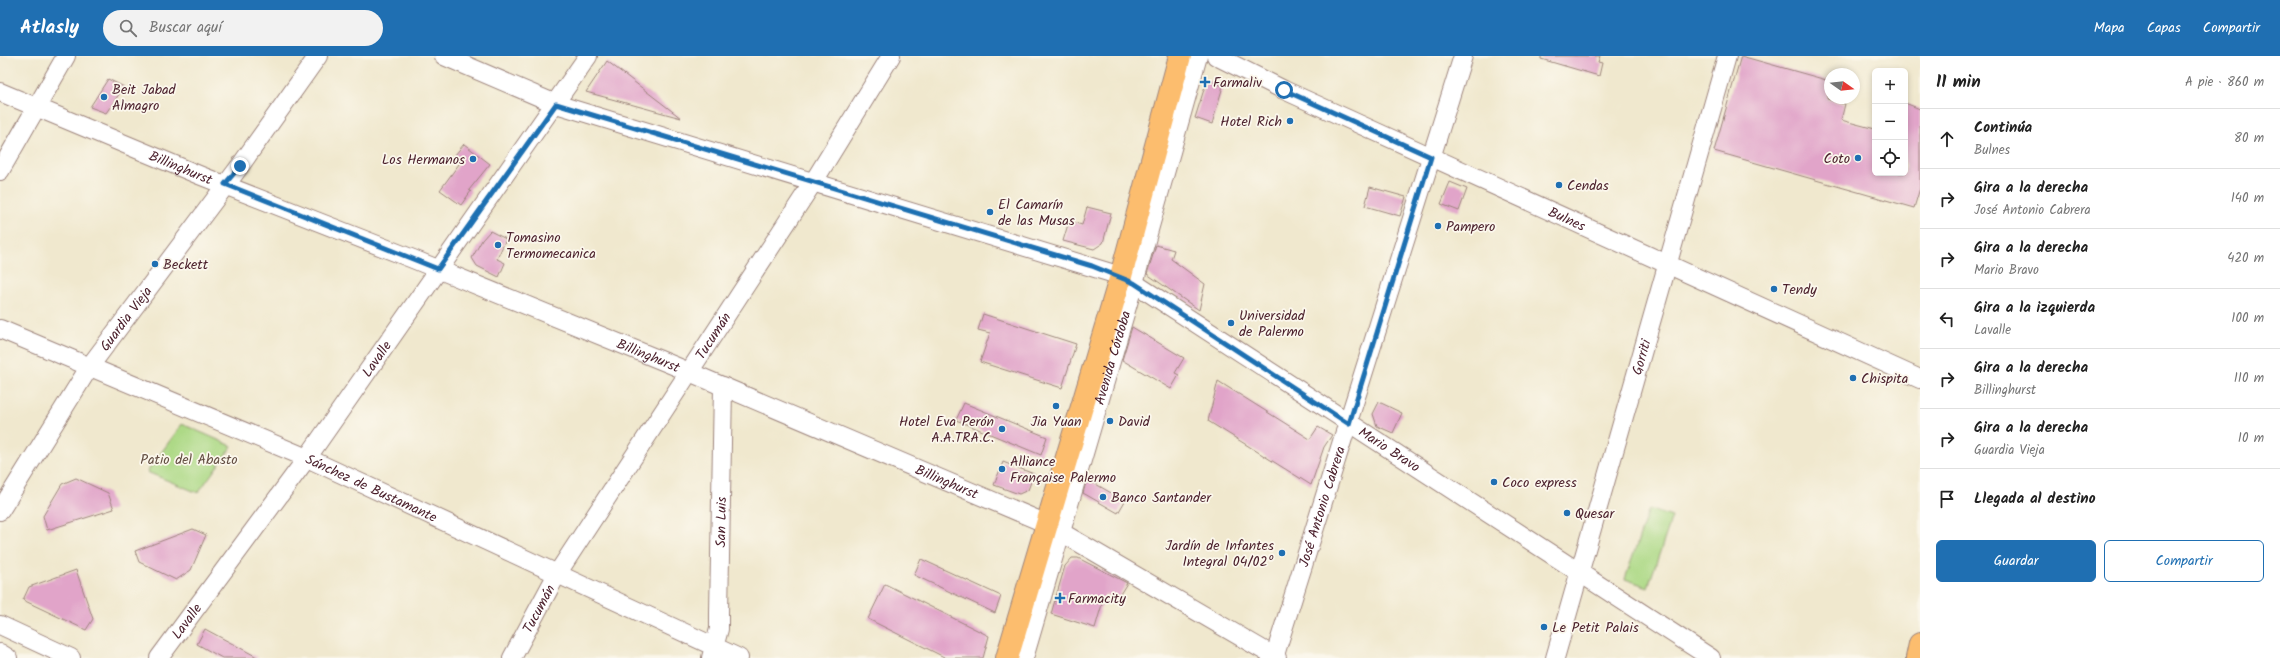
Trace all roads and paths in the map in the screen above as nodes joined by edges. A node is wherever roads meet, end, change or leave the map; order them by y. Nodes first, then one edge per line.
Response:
1 (66, 56) edge
2 (318, 56) edge
3 (444, 56) edge
4 (588, 56) edge
5 (891, 56) edge
6 (1180, 56) edge
7 (1198, 56) edge
8 (1216, 56) edge
9 (1463, 56) edge
10 (1727, 56) edge
11 (0, 92) edge
12 (556, 104) junction
13 (36, 107) junction
14 (1431, 157) junction
15 (0, 170) edge
16 (814, 181) junction
17 (225, 184) junction
18 (1667, 264) junction
19 (438, 269) junction
20 (1128, 279) junction
21 (0, 329) edge
22 (90, 366) junction
23 (690, 372) junction
24 (1920, 379) edge
25 (723, 386) junction
26 (1349, 424) junction
27 (307, 458) junction
28 (0, 511) edge
29 (1054, 527) junction
30 (1579, 571) junction
31 (557, 574) junction
32 (0, 625) edge
33 (1920, 644) edge
34 (713, 652) edge
35 (0, 653) edge
36 (8, 658) edge
37 (71, 658) edge
38 (160, 658) edge
39 (512, 658) edge
40 (739, 658) edge
41 (1007, 658) edge
42 (1024, 658) edge
43 (1275, 658) edge
44 (1555, 658) edge
45 (1711, 658) edge
46 (1917, 658) edge

1 - 13 street
2 - 17 street, Guardia Vieja
3 - 12 street, Mario Bravo
4 - 12 street, Lavalle
5 - 16 street, Tucumán
6 - 20 main road, Avenida Córdoba
7 - 20 street, Avenida Córdoba
8 - 14 street, Bulnes
9 - 14 street, José Antonio Cabrera
10 - 18 street, Gorriti
11 - 13 street, Billinghurst
12 - 16 street, Mario Bravo
12 - 19 street, Lavalle
13 - 15 street
13 - 17 street, Billinghurst
14 - 18 street, Bulnes
14 - 26 street, José Antonio Cabrera
16 - 20 street, Mario Bravo
16 - 23 street, Tucumán
17 - 19 street, Billinghurst
17 - 22 street, Guardia Vieja
18 - 24 street, Bulnes
18 - 30 street, Gorriti
19 - 23 street, Billinghurst
19 - 27 street, Lavalle
20 - 26 street, Mario Bravo
20 - 29 main road, Avenida Córdoba
21 - 22 street, Sánchez de Bustamante
22 - 27 street, Sánchez de Bustamante
22 - 28 street, Guardia Vieja
23 - 25 street, Billinghurst
23 - 31 street, Tucumán
25 - 29 street, Billinghurst
25 - 34 street, San Luis
26 - 30 street, Mario Bravo
26 - 43 street, José Antonio Cabrera
27 - 31 street, Sánchez de Bustamante
27 - 38 street, Lavalle
29 - 41 main road, Avenida Córdoba
29 - 42 street, Avenida Córdoba
29 - 43 street, Billinghurst
30 - 44 street, Gorriti
30 - 45 street, Mario Bravo
31 - 34 street, Sánchez de Bustamante
31 - 39 street, Tucumán
32 - 37 street
33 - 46 main road
34 - 40 street, Sánchez de Bustamante
35 - 36 street

